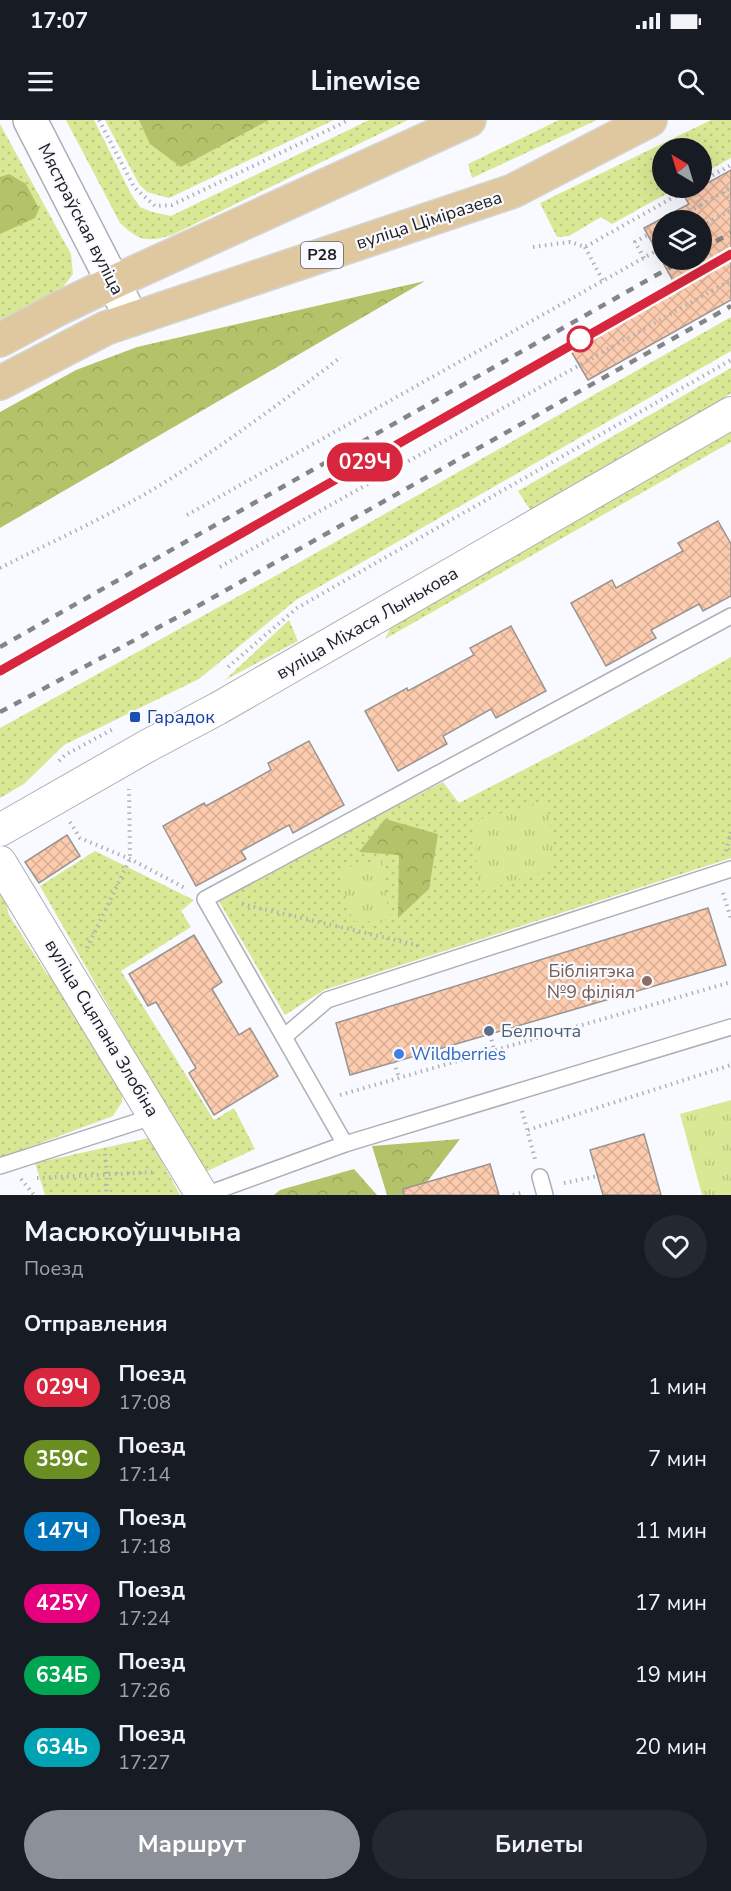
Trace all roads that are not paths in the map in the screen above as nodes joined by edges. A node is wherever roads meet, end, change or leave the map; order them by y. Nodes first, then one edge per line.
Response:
1 (30, 120) edge
2 (469, 120) edge
3 (650, 120) edge
4 (114, 282) junction
5 (132, 319) junction
6 (0, 340) edge
7 (0, 383) edge
8 (731, 413) edge
9 (731, 616) edge
10 (0, 830) edge
11 (0, 862) edge
12 (731, 869) edge
13 (731, 1028) edge
14 (284, 1036) junction
15 (156, 1116) junction
16 (345, 1144) junction
17 (0, 1166) edge
18 (540, 1177) road end
19 (198, 1187) edge
20 (545, 1195) edge

1 - 4 street, Мястраўская вуліца
2 - 4 main road
3 - 5 main road, вуліца Ціміразева / Р28
4 - 5 street, Мястраўская вуліца
4 - 6 main road
5 - 7 main road, вуліца Ціміразева / Р28
8 - 10 street, вуліца Міхася Лынькова
9 - 14 lane
11 - 15 street, вуліца Сцяпана Злобіна
12 - 14 lane
13 - 16 lane
14 - 16 lane
15 - 17 lane
15 - 19 street, вуліца Сцяпана Злобіна
16 - 19 lane
18 - 20 lane

